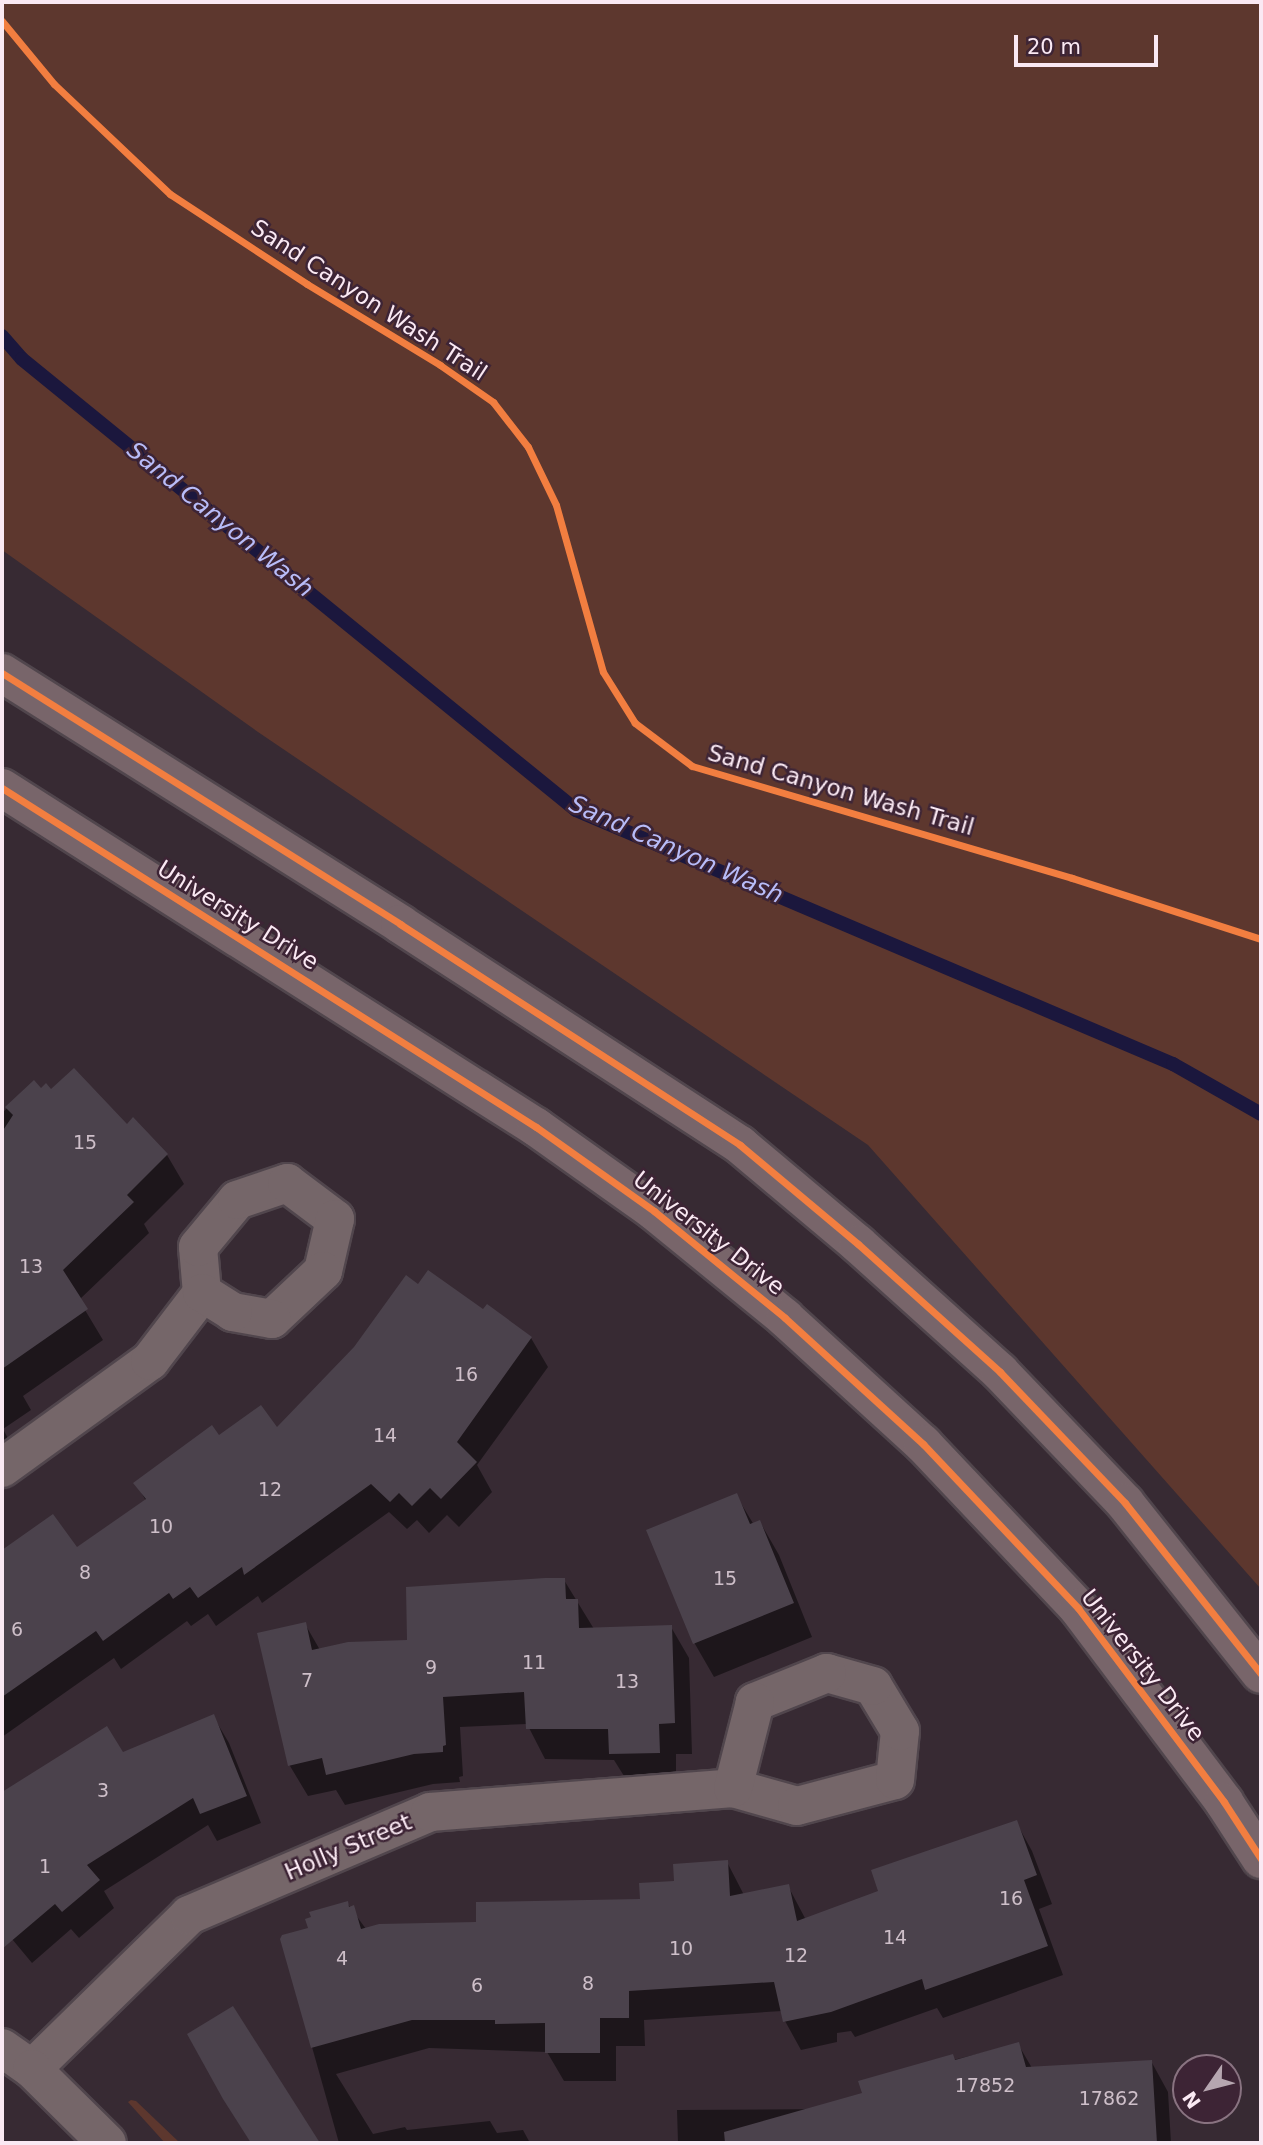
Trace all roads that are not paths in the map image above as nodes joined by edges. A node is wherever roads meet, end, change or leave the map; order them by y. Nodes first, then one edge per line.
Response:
1 (2, 673) edge
2 (2, 788) edge
3 (202, 1293) dead end
4 (2, 1468) edge
5 (1261, 1674) edge
6 (733, 1788) junction
7 (1261, 1859) edge
8 (17, 2059) edge
9 (107, 2143) edge

1 - 5 main road
2 - 7 main road, University Drive
3 - 4 street
6 - 6 street, Holly Street
6 - 8 street, Holly Street
8 - 9 street

